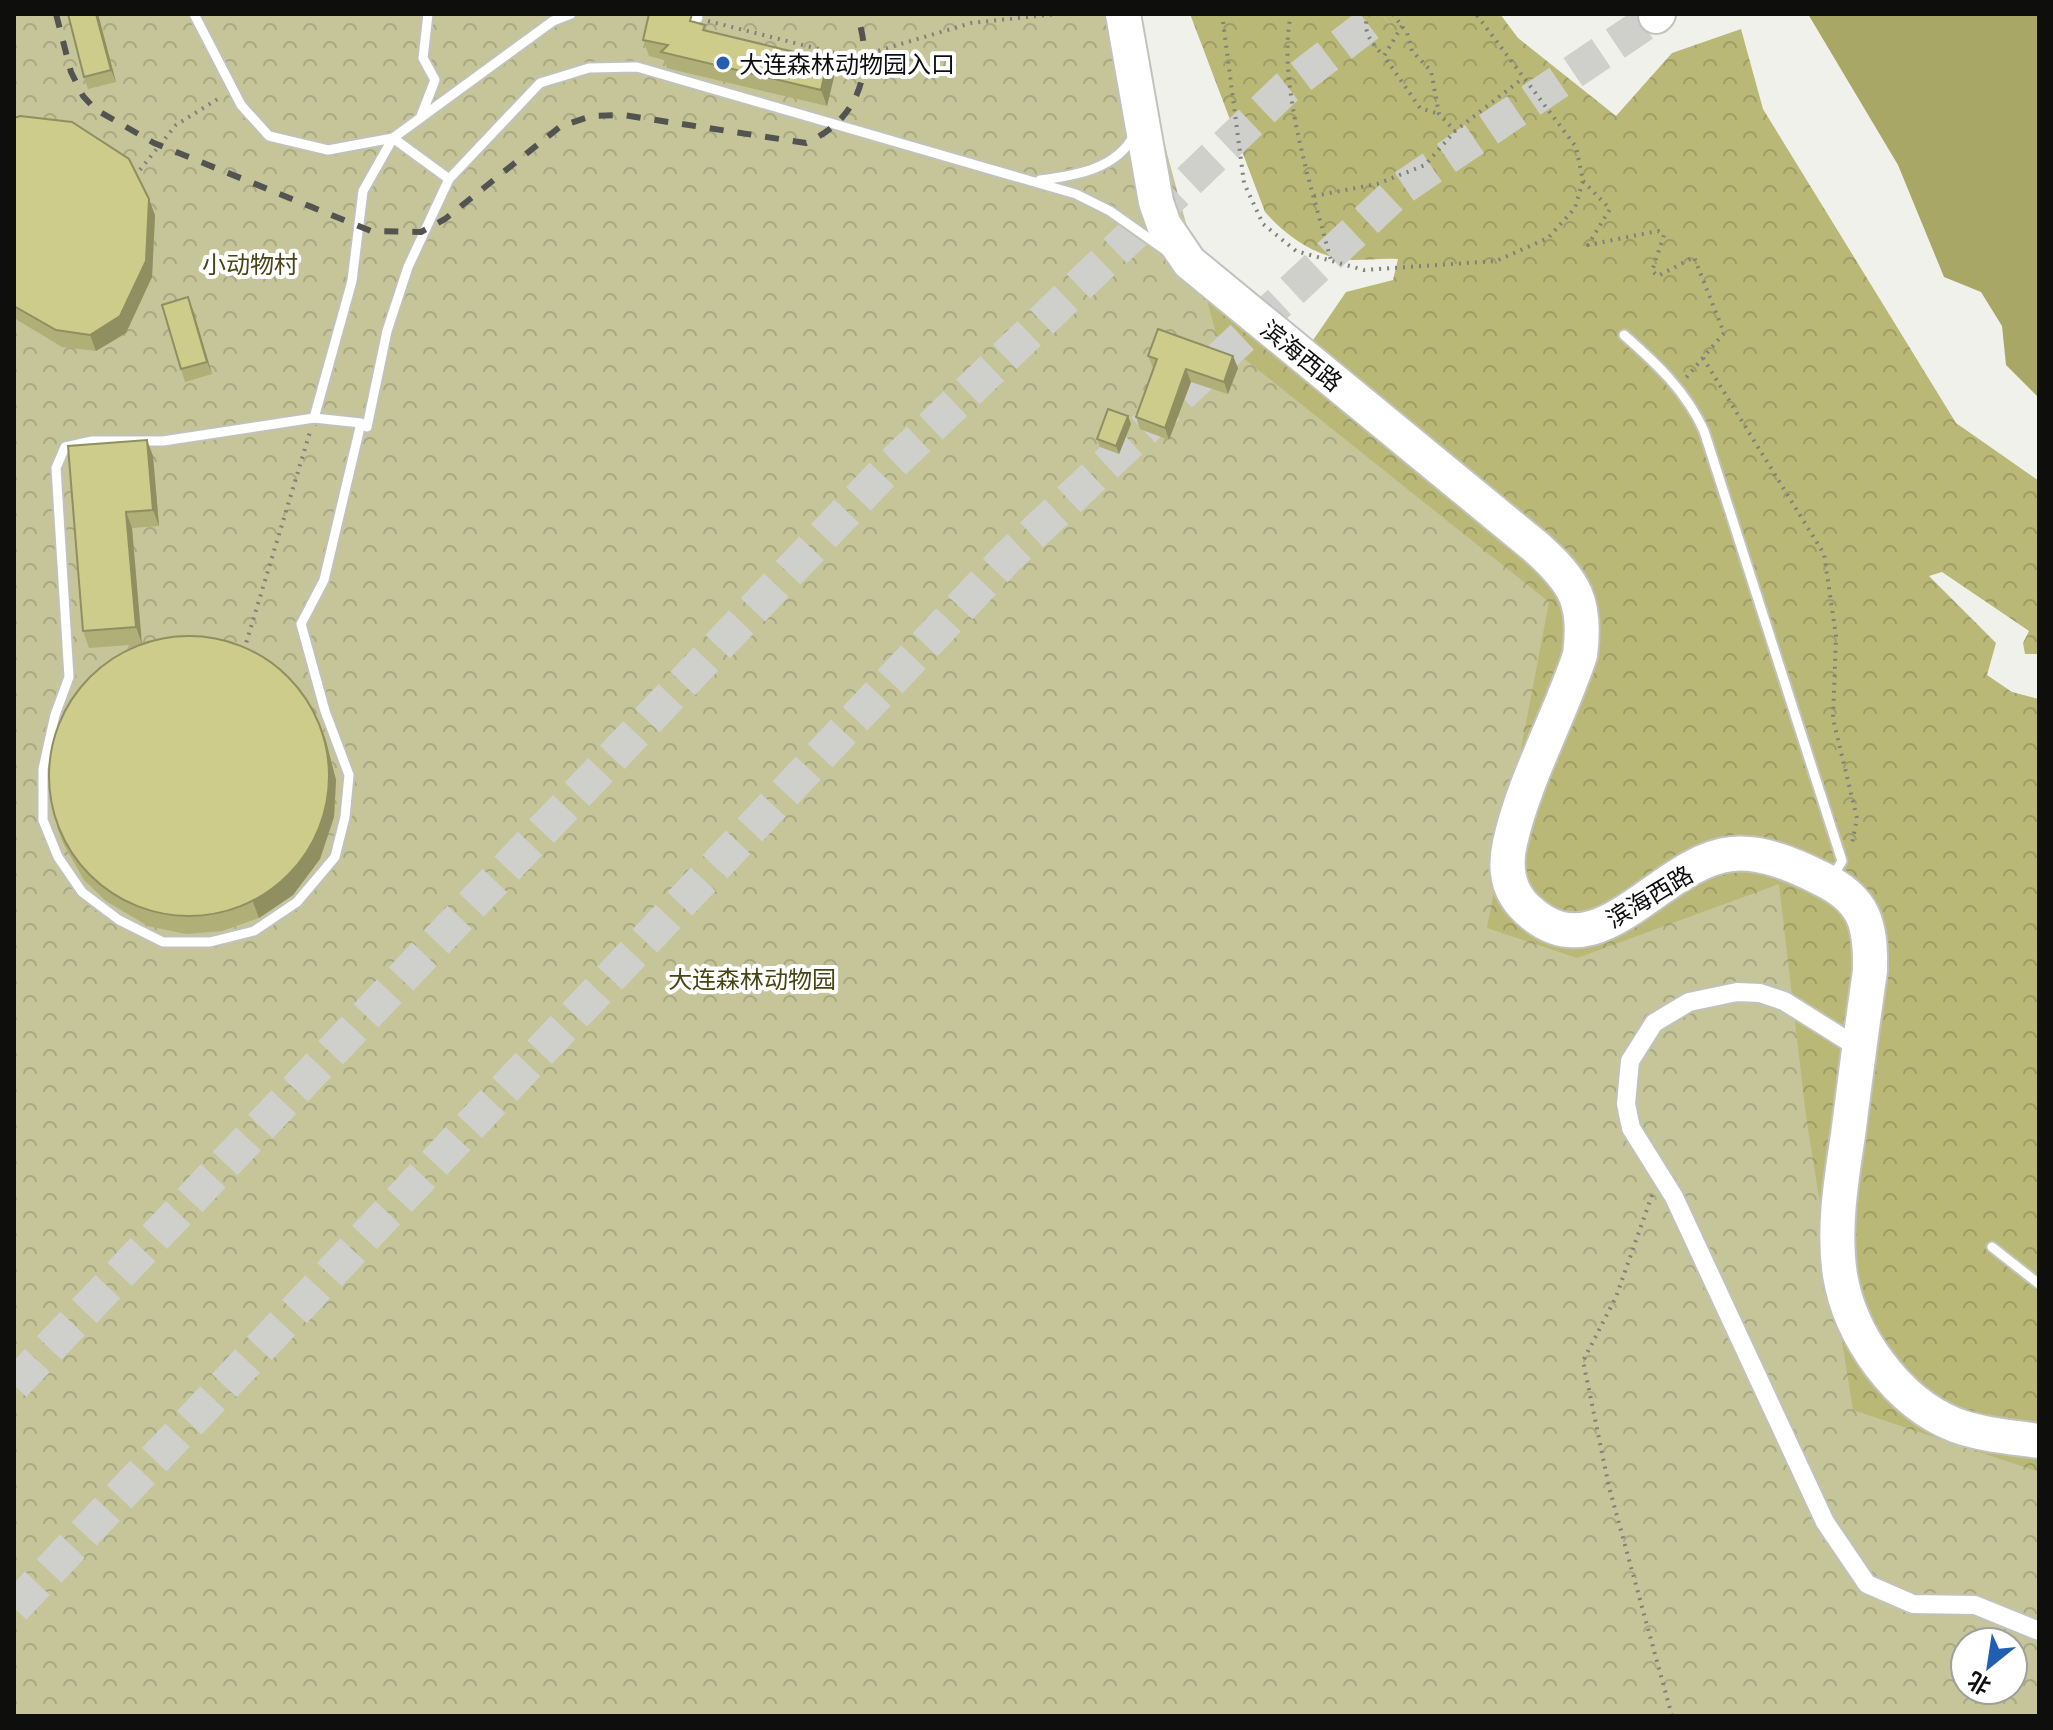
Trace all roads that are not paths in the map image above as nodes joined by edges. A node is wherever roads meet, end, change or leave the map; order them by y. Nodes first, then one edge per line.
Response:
1 (194, 14) edge
2 (428, 14) edge
3 (571, 14) edge
4 (684, 14) edge
5 (1123, 14) edge
6 (1145, 14) edge
7 (552, 18) edge
8 (698, 18) road end
9 (421, 118) junction
10 (1141, 121) junction
11 (393, 138) junction
12 (449, 179) junction
13 (1032, 181) junction
14 (1189, 262) junction
15 (1624, 335) dead end
16 (314, 418) junction
17 (367, 427) dead end
18 (1836, 871) junction
19 (1859, 1048) junction
20 (1992, 1247) dead end
21 (2039, 1284) edge
22 (2039, 1441) edge
23 (2039, 1631) edge

1 - 11 lane
2 - 9 lane
3 - 7 lane
4 - 8 lane
5 - 10 highway, 滨海西路
6 - 14 highway
7 - 9 lane
9 - 11 lane
10 - 13 lane
10 - 14 highway, 滨海西路
11 - 12 lane
11 - 16 lane
12 - 13 lane
12 - 17 lane
13 - 14 lane
14 - 18 highway, 滨海西路
15 - 18 lane
16 - 16 lane
18 - 19 highway, 滨海西路
19 - 22 highway, 滨海西路
19 - 23 street
20 - 21 lane

